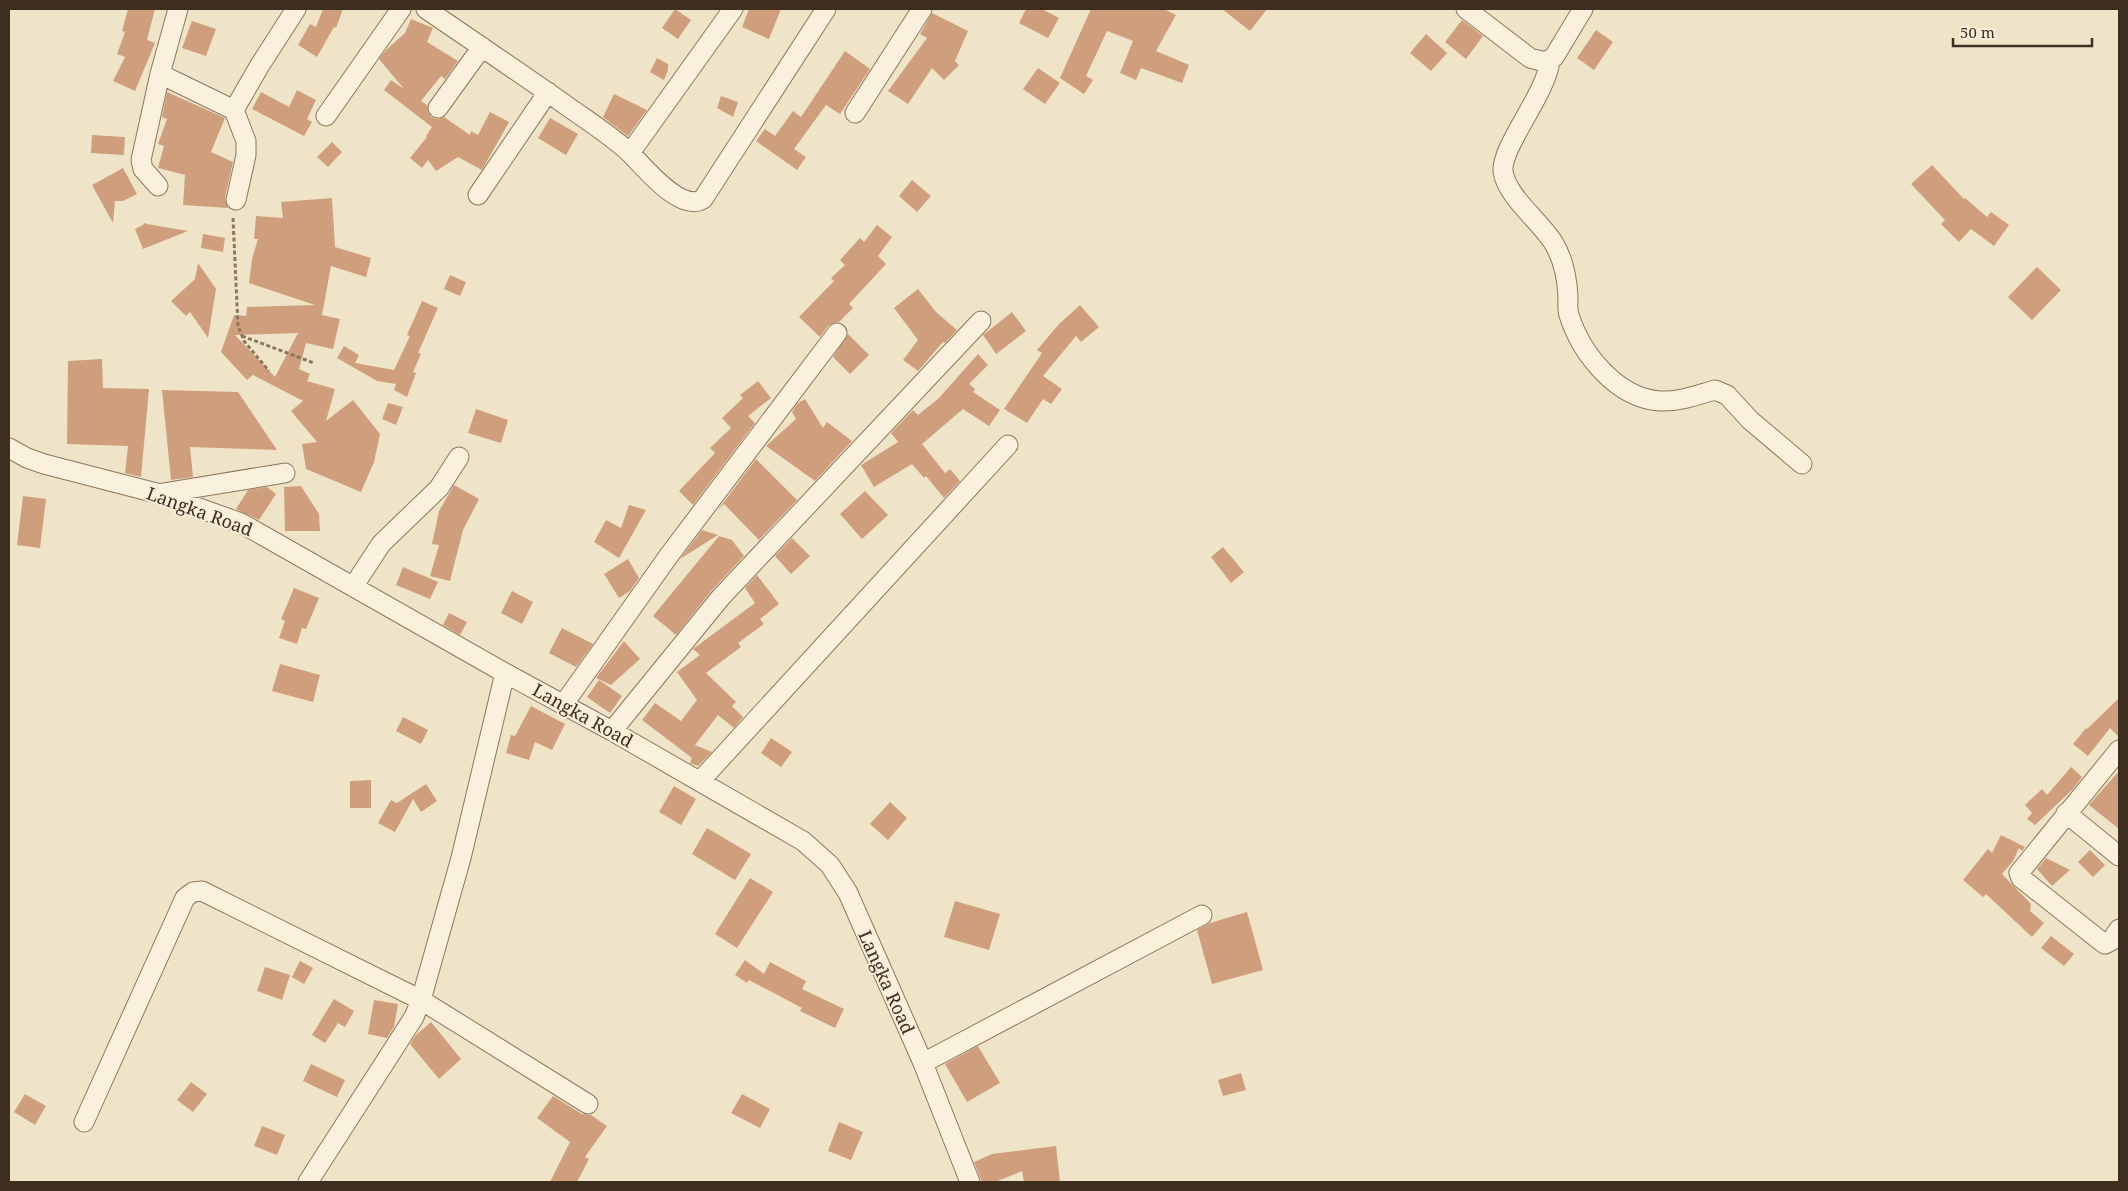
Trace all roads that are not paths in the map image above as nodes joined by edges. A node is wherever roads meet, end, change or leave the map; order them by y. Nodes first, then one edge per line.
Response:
1 (178, 9) edge
2 (296, 9) edge
3 (401, 9) edge
4 (426, 9) edge
5 (733, 9) edge
6 (826, 9) edge
7 (922, 9) edge
8 (1466, 9) edge
9 (1583, 9) edge
10 (482, 47) junction
11 (1550, 61) junction
12 (160, 74) junction
13 (548, 92) junction
14 (438, 108) dead end
15 (234, 110) junction
16 (855, 113) dead end
17 (326, 116) dead end
18 (630, 153) junction
19 (158, 186) dead end
20 (478, 195) dead end
21 (236, 200) road end
22 (981, 321) dead end
23 (837, 333) dead end
24 (1008, 445) dead end
25 (9, 448) edge
26 (459, 457) dead end
27 (1802, 464) dead end
28 (285, 473) dead end
29 (160, 494) junction
30 (353, 587) junction
31 (505, 673) junction
32 (563, 705) junction
33 (612, 731) junction
34 (2117, 758) edge
35 (700, 781) junction
36 (2066, 813) junction
37 (2119, 856) edge
38 (1202, 915) dead end
39 (2119, 929) edge
40 (421, 1000) junction
41 (923, 1063) junction
42 (588, 1104) dead end
43 (84, 1122) dead end
44 (308, 1182) edge
45 (970, 1182) edge

1 - 12 street
2 - 15 street
3 - 17 street
4 - 10 street
5 - 18 street
6 - 18 street
7 - 16 street
8 - 11 street
9 - 11 street
10 - 13 street
10 - 14 street
11 - 27 street
12 - 15 street
12 - 19 street
13 - 18 street
13 - 20 street
15 - 21 street
22 - 33 street
23 - 32 street
24 - 35 street
25 - 29 street, Langka Road
26 - 30 street
28 - 29 street
29 - 30 street, Langka Road
30 - 31 street, Langka Road
31 - 32 street, Langka Road
31 - 40 street
32 - 33 street, Langka Road
33 - 35 street, Langka Road
34 - 36 street
35 - 41 street, Langka Road
36 - 37 street
36 - 39 street
38 - 41 street
40 - 42 street
40 - 43 street
40 - 44 street
41 - 45 street, Langka Road

